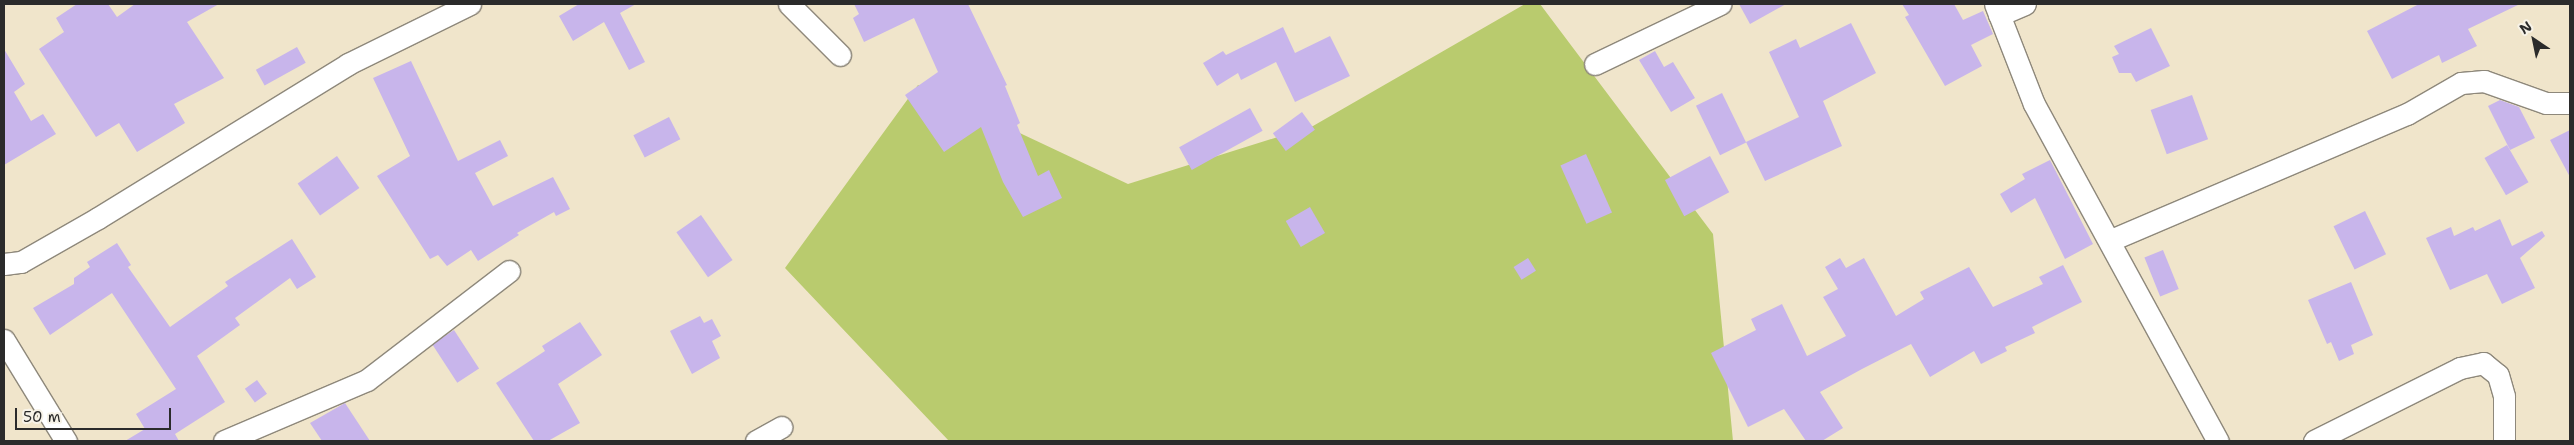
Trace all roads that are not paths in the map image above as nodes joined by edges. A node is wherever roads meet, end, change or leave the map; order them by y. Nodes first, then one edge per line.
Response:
1 (470, 4) edge
2 (789, 4) edge
3 (1720, 4) edge
4 (2026, 4) edge
5 (1997, 9) edge
6 (840, 55) dead end
7 (1595, 64) dead end
8 (2570, 103) edge
9 (2111, 240) junction
10 (4, 264) edge
11 (510, 271) dead end
12 (4, 340) edge
13 (780, 427) dead end
14 (66, 441) edge
15 (224, 441) edge
16 (756, 441) edge
17 (2218, 441) edge
18 (2314, 441) edge
19 (2504, 441) edge

1 - 10 street
2 - 6 street
3 - 7 street
4 - 5 street
5 - 9 street
8 - 9 street
9 - 17 street
11 - 15 street
12 - 14 street
13 - 16 street
18 - 19 street

